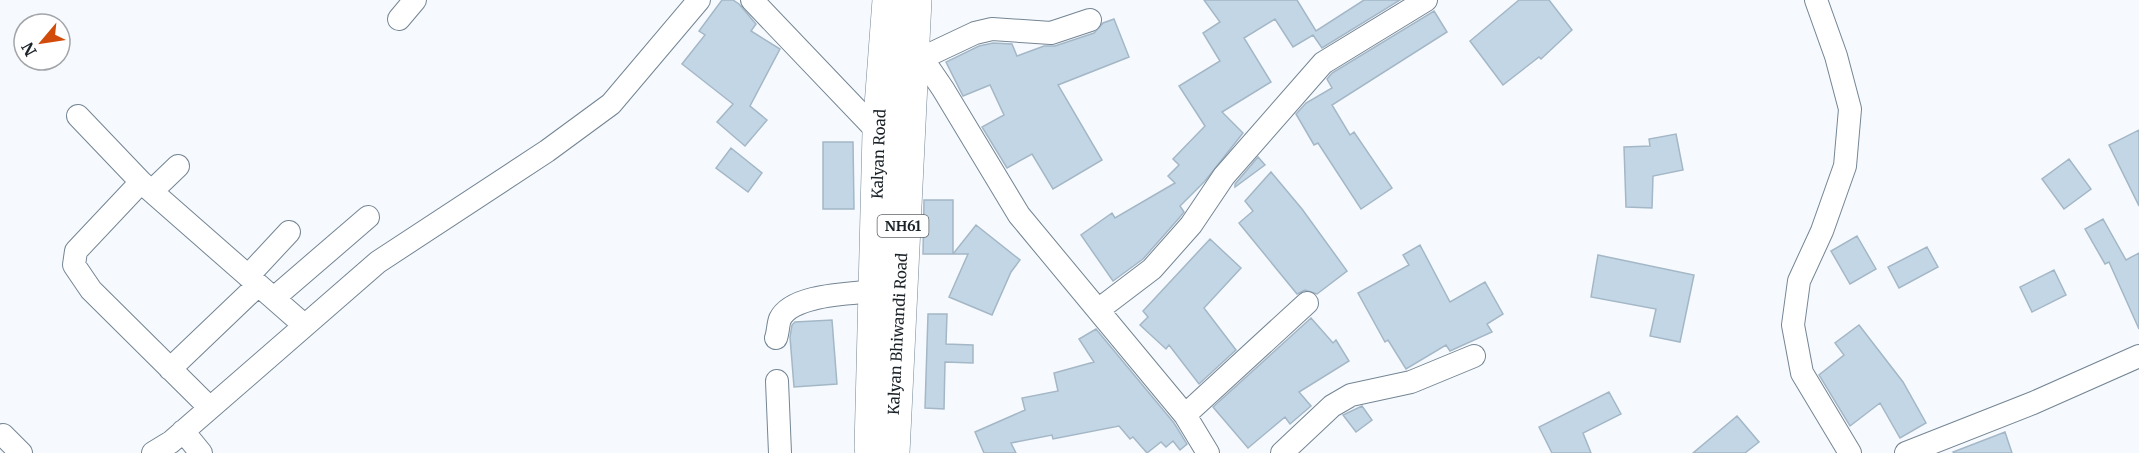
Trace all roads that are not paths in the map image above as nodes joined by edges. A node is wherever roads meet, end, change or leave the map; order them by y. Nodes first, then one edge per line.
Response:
1 (415, 0) edge
2 (699, 0) edge
3 (752, 0) edge
4 (915, 0) edge
5 (1426, 0) edge
6 (1816, 0) edge
7 (888, 11) edge
8 (399, 19) dead end
9 (1090, 21) dead end
10 (917, 50) junction
11 (78, 116) dead end
12 (879, 133) junction
13 (178, 166) dead end
14 (146, 186) junction
15 (368, 217) dead end
16 (289, 232) dead end
17 (260, 286) junction
18 (875, 291) junction
19 (1307, 303) dead end
20 (1098, 310) junction
21 (304, 325) junction
22 (776, 338) dead end
23 (1473, 356) dead end
24 (2139, 356) edge
25 (170, 369) junction
26 (777, 381) dead end
27 (210, 408) junction
28 (1185, 415) junction
29 (183, 431) junction
30 (3, 435) dead end
31 (21, 453) edge
32 (153, 453) edge
33 (201, 453) edge
34 (780, 453) edge
35 (875, 453) edge
36 (1208, 453) edge
37 (1282, 453) edge
38 (1850, 453) edge
39 (1906, 453) edge

1 - 8 street
2 - 21 street
3 - 12 street
4 - 10 highway, Kalyan Bhiwandi Road / NH61
5 - 20 street
6 - 38 street
7 - 10 street
7 - 12 highway, Kalyan Road / NH61
9 - 10 street
10 - 20 street
10 - 35 highway, Kalyan Bhiwandi Road / NH61
11 - 14 street
12 - 18 highway, Kalyan Road / NH61
13 - 14 street
14 - 17 street
14 - 25 street
15 - 17 street
16 - 17 street
17 - 21 street
17 - 25 street
18 - 22 street
18 - 35 highway, Kalyan Road / NH61
19 - 28 street
20 - 28 street
21 - 27 street
23 - 37 street
24 - 39 street
25 - 27 street
26 - 34 street
27 - 29 street
28 - 36 street
29 - 32 street
29 - 33 street
30 - 31 street

